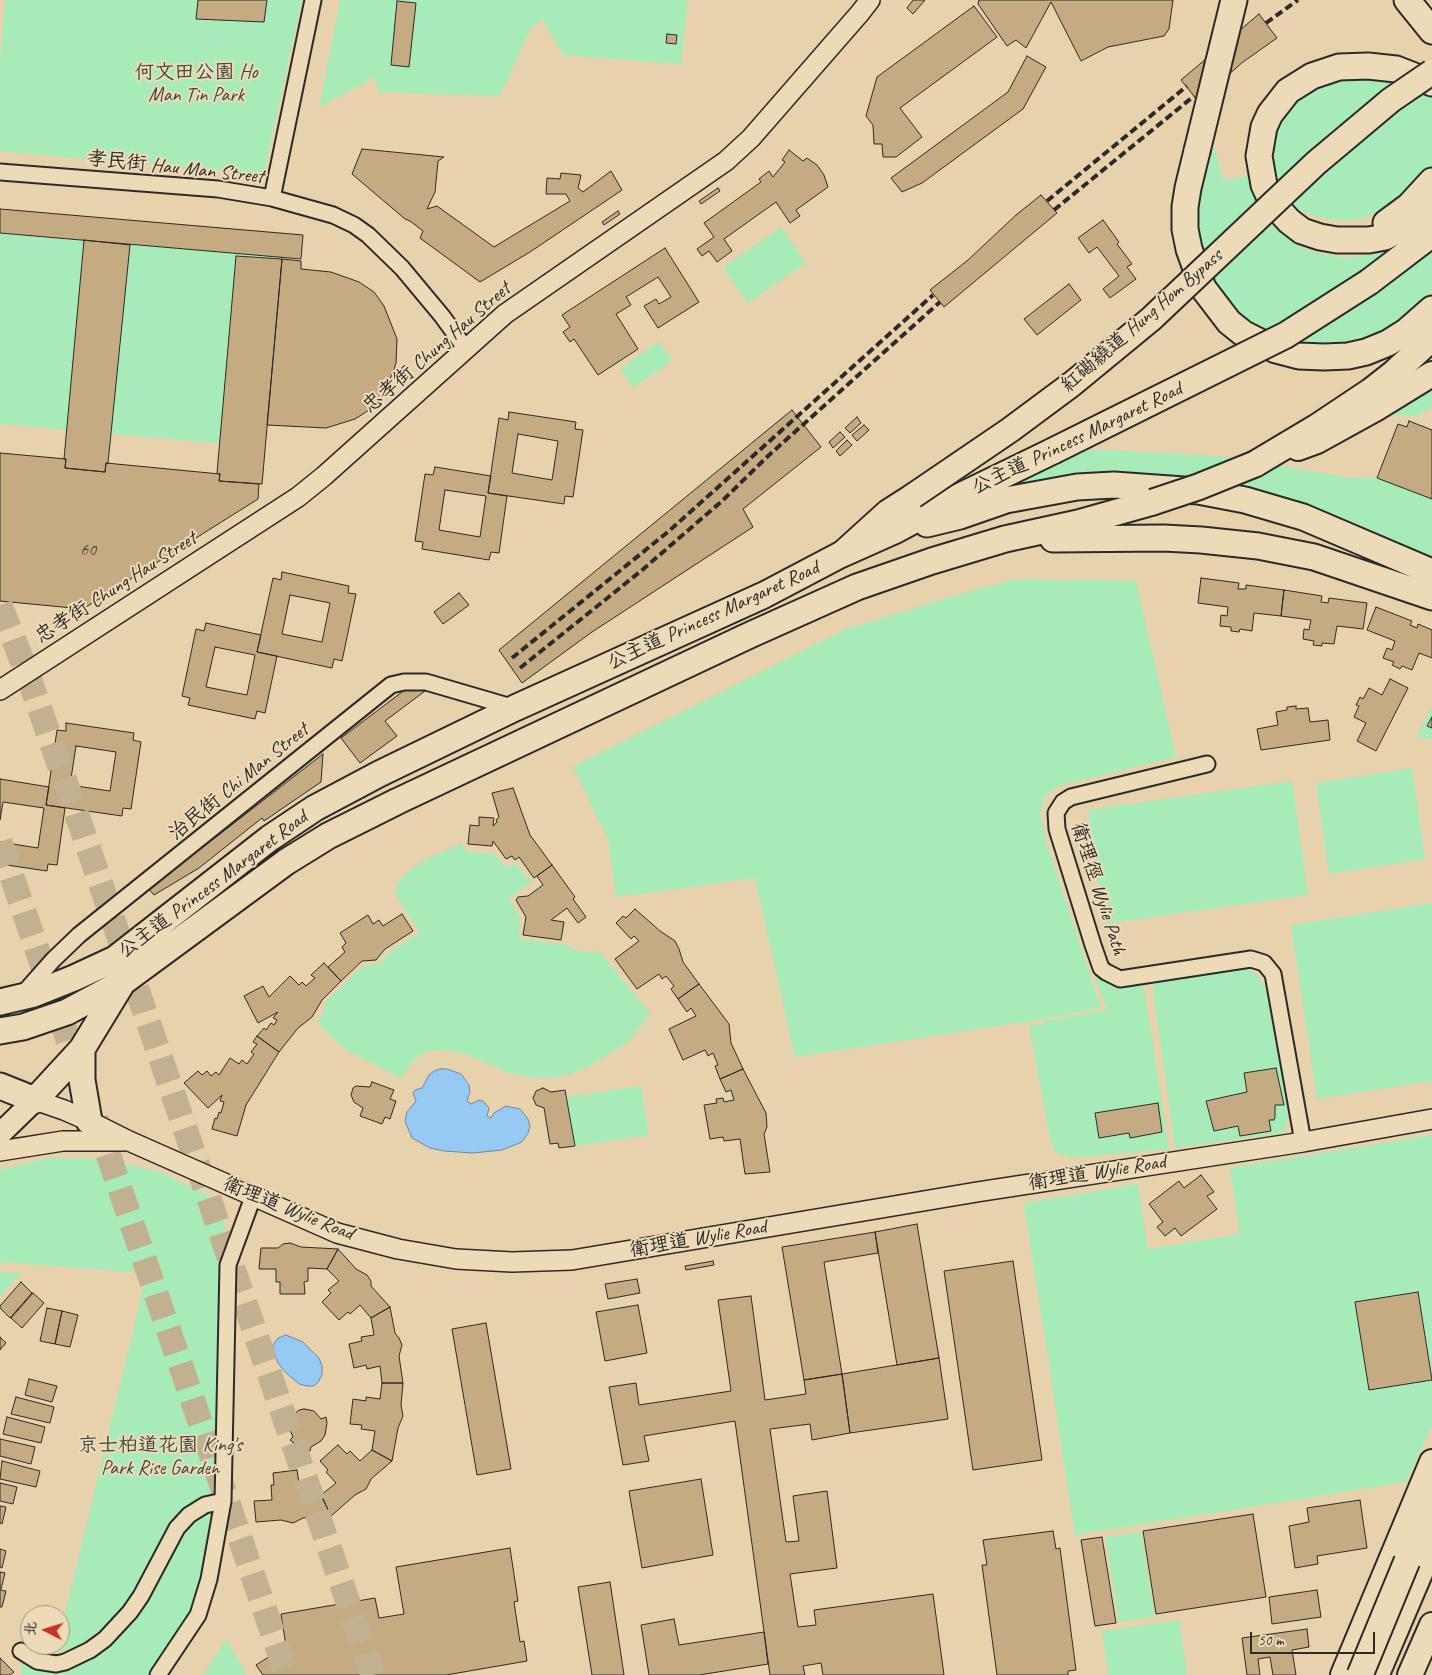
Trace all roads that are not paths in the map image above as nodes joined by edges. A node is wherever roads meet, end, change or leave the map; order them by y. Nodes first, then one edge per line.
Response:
1 (313, 0) edge
2 (870, 0) edge
3 (1234, 0) edge
4 (1408, 0) edge
5 (1432, 31) edge
6 (1432, 72) edge
7 (1432, 83) edge
8 (0, 172) edge
9 (1430, 192) edge
10 (272, 198) junction
11 (1432, 234) edge
12 (1432, 309) edge
13 (1432, 338) edge
14 (466, 349) junction
15 (1432, 374) edge
16 (1255, 464) junction
17 (896, 530) junction
18 (1006, 539) junction
19 (840, 555) junction
20 (1432, 572) edge
21 (1432, 597) edge
22 (0, 690) edge
23 (515, 708) junction
24 (1207, 764) dead end
25 (123, 982) junction
26 (10, 1000) edge
27 (0, 1031) edge
28 (82, 1049) junction
29 (0, 1086) edge
30 (35, 1100) junction
31 (1432, 1119) edge
32 (89, 1121) junction
33 (0, 1134) edge
34 (129, 1141) junction
35 (1303, 1142) junction
36 (0, 1151) edge
37 (253, 1197) junction
38 (1432, 1462) edge
39 (222, 1501) junction
40 (1432, 1501) edge
41 (1432, 1544) edge
42 (1432, 1565) edge
43 (1427, 1635) edge
44 (26, 1655) edge
45 (158, 1675) edge
46 (1343, 1675) edge
47 (1360, 1675) edge
48 (1376, 1675) edge
49 (1389, 1675) edge
50 (1410, 1675) edge
51 (1420, 1675) edge

1 - 10 street
2 - 14 street, 忠孝街 Chung Hau Street
3 - 12 highway, bridge
4 - 5 highway
6 - 19 main road, 紅磡繞道 Hung Hom Bypass, bridge
7 - 9 highway
8 - 10 street, 孝民街 Hau Man Street
10 - 14 street, 孝民街 Hau Man Street
11 - 17 highway, 公主道 Princess Margaret Road, bridge
13 - 16 highway, 公主道 Princess Margaret Road
14 - 22 street, 忠孝街 Chung Hau Street
15 - 16 main road
16 - 18 highway, 公主道 Princess Margaret Road, bridge
17 - 19 highway, 公主道 Princess Margaret Road
17 - 20 highway
18 - 21 highway
18 - 25 highway, 公主道 Princess Margaret Road
19 - 23 highway, 公主道 Princess Margaret Road
23 - 26 highway, 公主道 Princess Margaret Road
23 - 26 street, 治民街 Chi Man Street
24 - 35 street, 衛理徑 Wylie Path
25 - 27 highway, 公主道 Princess Margaret Road
25 - 28 highway
28 - 30 highway
28 - 32 highway
29 - 30 highway
30 - 32 street, 衛理道 Wylie Road
30 - 33 main road
31 - 35 street, 衛理道 Wylie Road
32 - 34 street, 衛理道 Wylie Road
34 - 36 street
34 - 37 street, 衛理道 Wylie Road
35 - 37 street, 衛理道 Wylie Road
37 - 39 street
38 - 46 main road
39 - 44 street
39 - 45 street
40 - 47 highway, bridge
41 - 48 highway
42 - 49 highway
43 - 50 main road
43 - 51 main road

